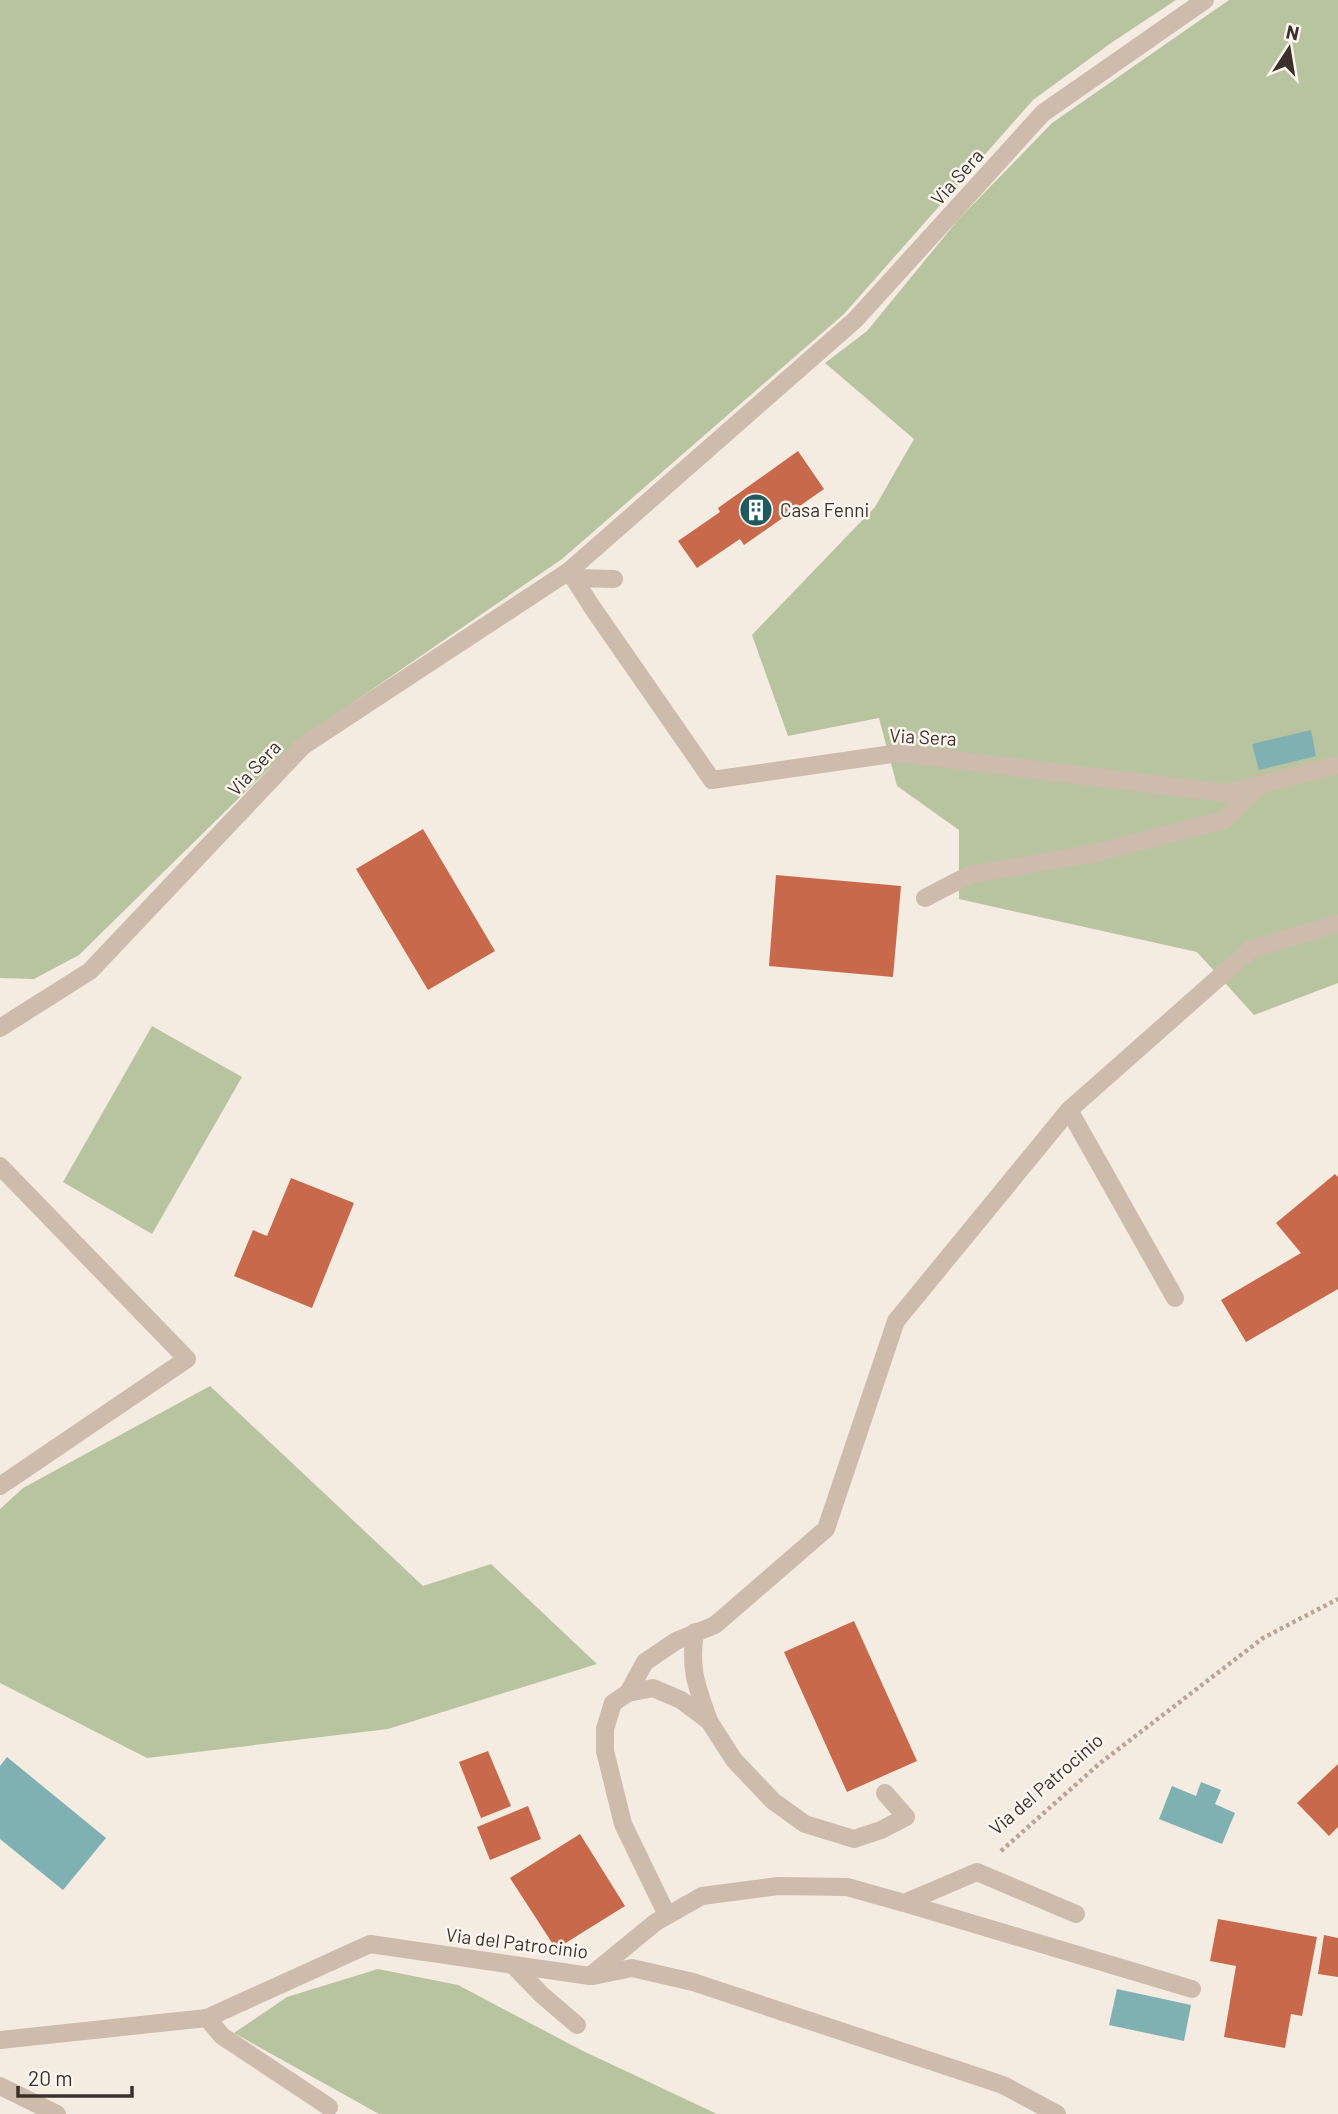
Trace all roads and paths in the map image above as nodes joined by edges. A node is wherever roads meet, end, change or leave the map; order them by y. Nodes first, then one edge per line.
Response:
1 (1205, 0) edge
2 (571, 575) junction
3 (614, 579) dead end
4 (1338, 765) edge
5 (1264, 783) junction
6 (925, 898) dead end
7 (1338, 923) edge
8 (0, 1028) edge
9 (1069, 1110) junction
10 (0, 1166) edge
11 (1175, 1298) dead end
12 (0, 1486) edge
13 (1338, 1599) edge
14 (695, 1632) junction
15 (628, 1693) junction
16 (709, 1721) junction
17 (885, 1793) dead end
18 (977, 1872) junction
19 (904, 1903) junction
20 (1076, 1914) dead end
21 (667, 1915) junction
22 (513, 1965) junction
23 (590, 1976) junction
24 (1192, 1989) dead end
25 (207, 2018) junction
26 (576, 2025) dead end
27 (0, 2040) edge
28 (0, 2086) edge
29 (329, 2107) dead end
30 (57, 2114) edge
31 (1057, 2114) edge

1 - 2 street, Via Sera
2 - 3 street
2 - 5 street, Via Sera
2 - 8 street, Via Sera
4 - 5 street, Via Sera
5 - 6 street
7 - 9 street
9 - 11 street
9 - 14 street
10 - 12 street
13 - 18 path, Via del Patrocinio
14 - 15 street
14 - 16 street
15 - 16 street
15 - 21 street
16 - 17 street
18 - 19 street
18 - 20 street
19 - 21 street, Via del Patrocinio
19 - 24 street, Via del Patrocinio
21 - 23 street, Via del Patrocinio
22 - 23 street, Via del Patrocinio
22 - 25 street, Via del Patrocinio
22 - 26 street
23 - 31 street
25 - 27 street, Via del Patrocinio
25 - 29 street
28 - 30 street

